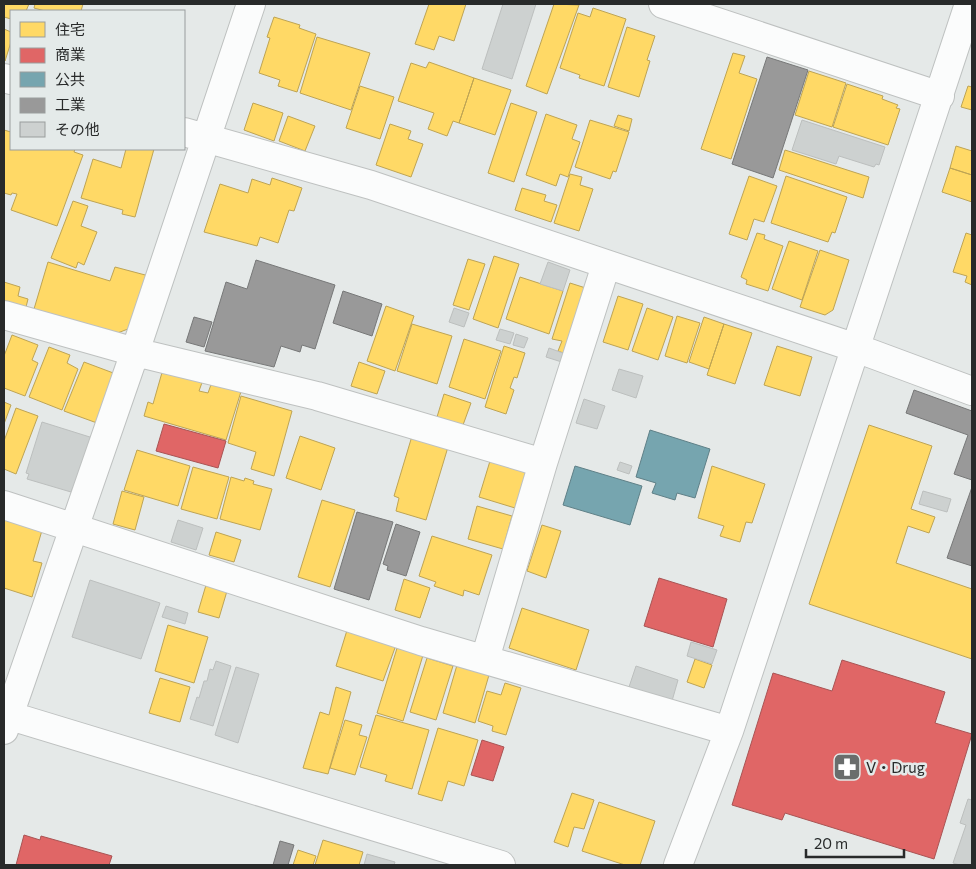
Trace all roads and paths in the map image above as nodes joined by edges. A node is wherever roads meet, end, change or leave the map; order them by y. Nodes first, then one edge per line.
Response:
1 (251, 4) edge
2 (662, 4) edge
3 (969, 4) edge
4 (940, 96) junction
5 (194, 136) edge
6 (606, 265) junction
7 (4, 315) edge
8 (856, 348) junction
9 (135, 352) junction
10 (972, 391) edge
11 (543, 463) junction
12 (4, 504) edge
13 (74, 527) junction
14 (485, 659) junction
15 (5, 720) edge
16 (728, 731) junction
17 (501, 865) edge
18 (678, 865) edge

1 - 5 street
2 - 4 street
3 - 4 street
4 - 8 street
5 - 6 street
5 - 9 street
6 - 8 street
6 - 11 street
7 - 9 street
8 - 10 street
8 - 16 street
9 - 11 street
9 - 13 street
11 - 14 street
12 - 13 street
13 - 14 street
13 - 15 street
14 - 16 street
15 - 17 street
16 - 18 street

